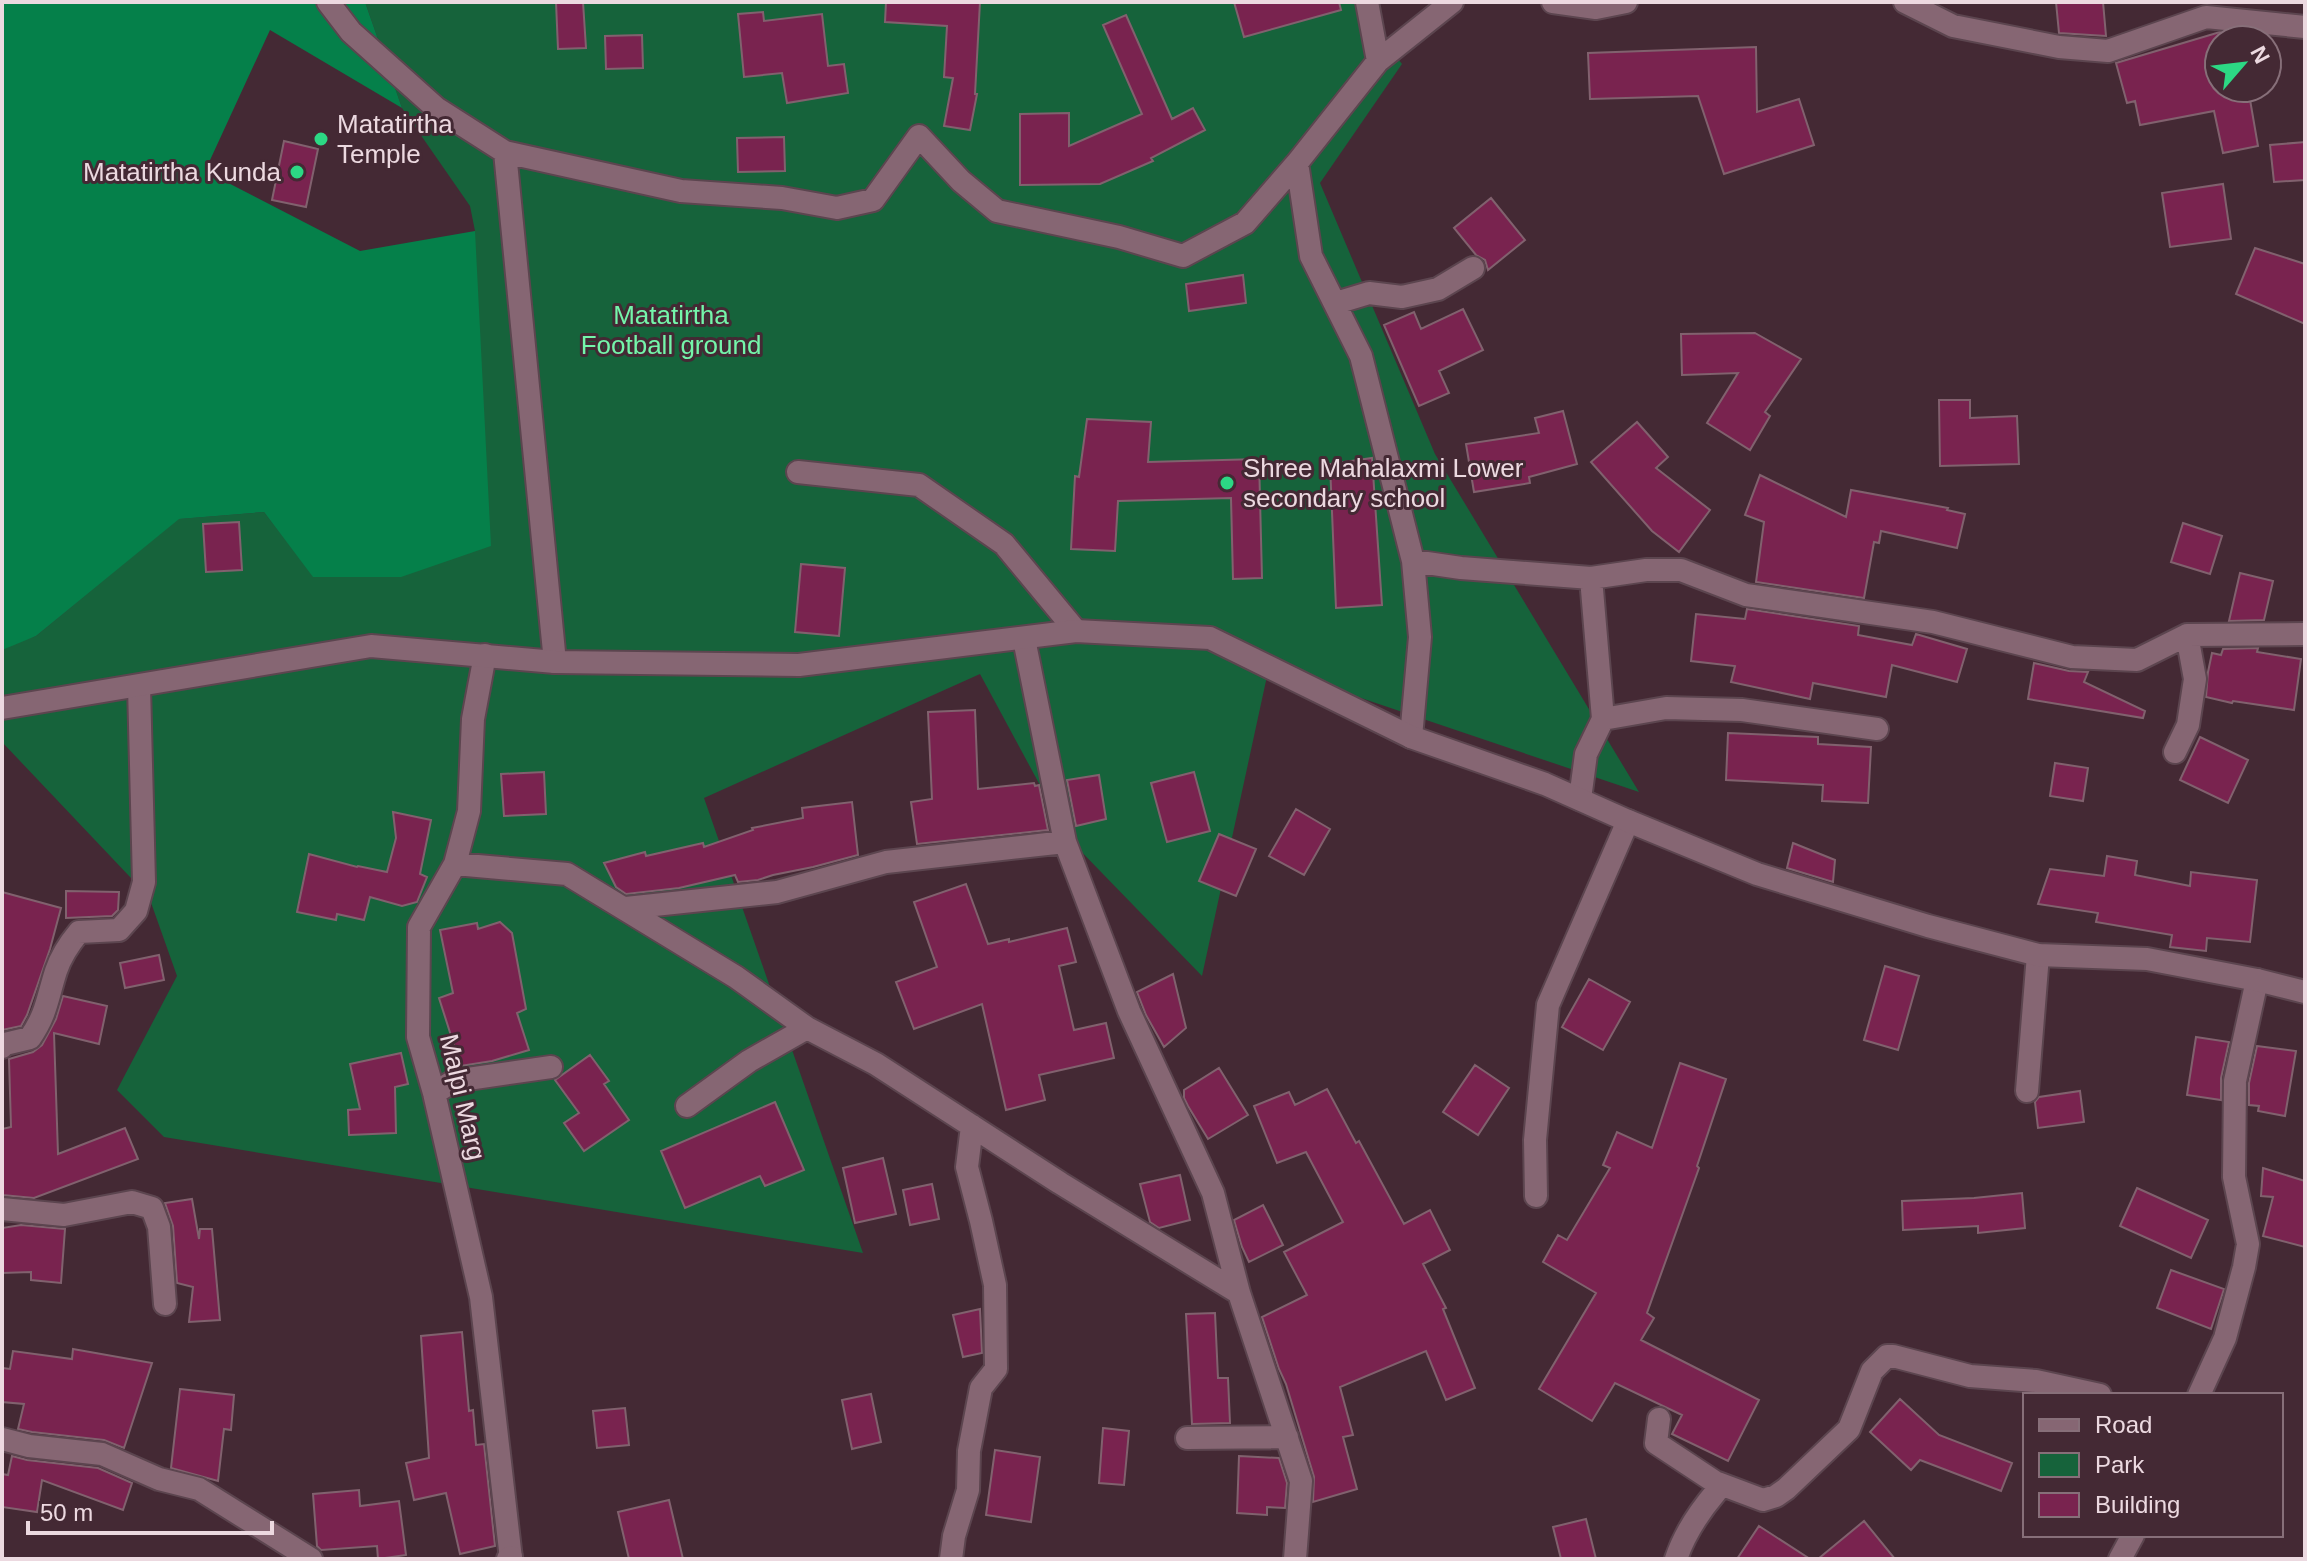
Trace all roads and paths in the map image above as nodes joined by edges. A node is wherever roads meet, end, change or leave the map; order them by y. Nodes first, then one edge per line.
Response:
1 (328, 2) edge
2 (1367, 2) edge
3 (1452, 2) edge
4 (1553, 2) edge
5 (1624, 2) edge
6 (1905, 2) edge
7 (2305, 27) edge
8 (1378, 61) junction
9 (505, 152) junction
10 (1297, 163) junction
11 (1473, 268) dead end
12 (1336, 303) junction
13 (798, 472) dead end
14 (1413, 561) junction
15 (1591, 578) junction
16 (1076, 631) junction
17 (2305, 634) edge
18 (2187, 635) junction
19 (1024, 639) junction
20 (485, 655) junction
21 (555, 662) junction
22 (139, 686) junction
23 (2, 708) edge
24 (1603, 719) junction
25 (1877, 729) dead end
26 (1411, 737) junction
27 (2175, 752) dead end
28 (1580, 799) junction
29 (1628, 821) junction
30 (1065, 842) junction
31 (455, 864) junction
32 (626, 908) junction
33 (2038, 955) junction
34 (2257, 980) junction
35 (2305, 992) edge
36 (807, 1028) junction
37 (2, 1047) edge
38 (551, 1067) dead end
39 (2027, 1091) dead end
40 (434, 1093) junction
41 (687, 1106) dead end
42 (972, 1126) junction
43 (1536, 1196) dead end
44 (2, 1209) edge
45 (1239, 1293) junction
46 (165, 1304) dead end
47 (2091, 1393) edge
48 (2200, 1393) edge
49 (1659, 1419) dead end
50 (1287, 1437) junction
51 (1187, 1438) dead end
52 (2, 1439) edge
53 (1715, 1482) junction
54 (2132, 1537) edge
55 (510, 1558) edge
56 (311, 1559) edge
57 (951, 1559) edge
58 (1295, 1559) edge
59 (1676, 1559) edge
60 (2120, 1559) edge

1 - 9 street
2 - 8 street
3 - 8 street
4 - 5 street
6 - 7 street
8 - 10 street
9 - 10 street
9 - 21 street
10 - 12 street
11 - 12 street
12 - 14 street
13 - 16 street
14 - 15 street
14 - 26 street
15 - 18 street
15 - 24 street
16 - 19 street
16 - 26 street
17 - 18 street
18 - 27 street
19 - 21 street
19 - 30 street
20 - 21 street
20 - 22 street
20 - 31 street, Malpi Marg
22 - 23 street
22 - 37 street
24 - 25 street
24 - 28 street
26 - 28 street
28 - 29 street
29 - 33 street
29 - 43 street
30 - 32 street
30 - 45 street
31 - 32 street
31 - 40 street, Malpi Marg
32 - 36 street
33 - 34 street
33 - 39 street
34 - 35 street
34 - 48 street
36 - 41 street
36 - 42 street
38 - 40 street
40 - 55 street, Malpi Marg
42 - 45 street
42 - 57 street
44 - 46 street
45 - 50 street
47 - 53 street
49 - 53 street
50 - 51 street
50 - 58 street
52 - 56 street
53 - 59 street
54 - 60 street

